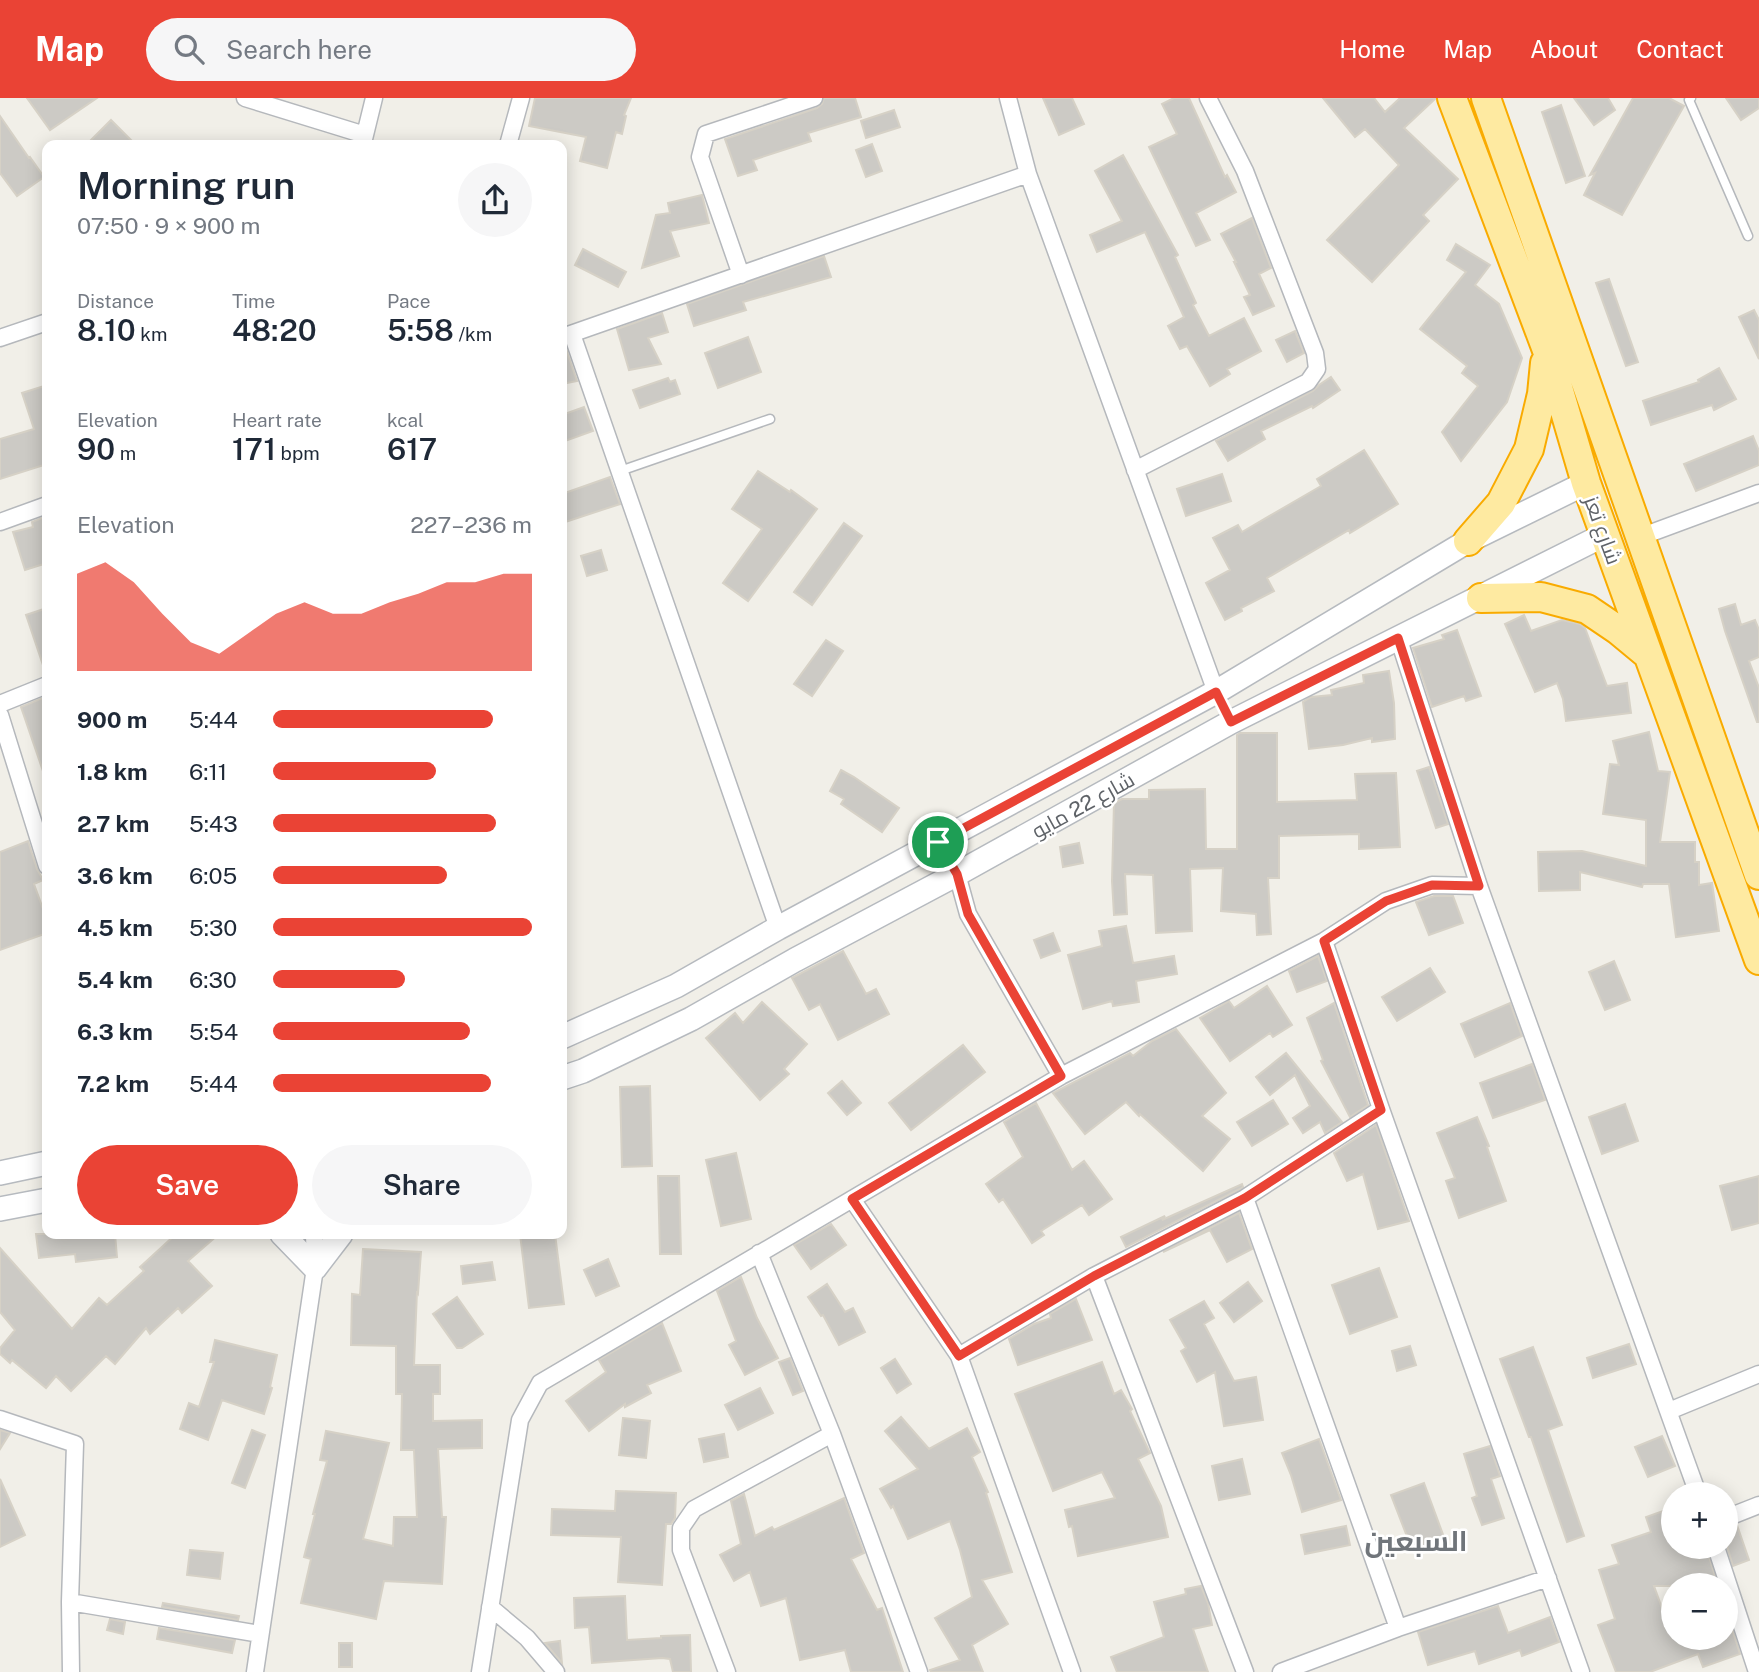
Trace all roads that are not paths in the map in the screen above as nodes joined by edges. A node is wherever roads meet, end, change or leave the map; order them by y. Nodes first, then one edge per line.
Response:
1 (245, 98) edge
2 (374, 98) edge
3 (521, 98) edge
4 (814, 98) edge
5 (1008, 98) edge
6 (1208, 98) edge
7 (1452, 98) edge
8 (1486, 98) edge
9 (1690, 98) edge
10 (364, 140) edge
11 (509, 140) edge
12 (1028, 174) junction
13 (1748, 236) dead end
14 (741, 275) junction
15 (42, 324) edge
16 (567, 336) edge
17 (0, 338) edge
18 (1547, 350) junction
19 (770, 419) dead end
20 (1135, 470) junction
21 (620, 471) junction
22 (1586, 483) junction
23 (1759, 494) edge
24 (42, 507) edge
25 (0, 522) edge
26 (1606, 534) junction
27 (1640, 537) junction
28 (1468, 541) junction
29 (1481, 598) junction
30 (1398, 638) junction
31 (1647, 655) junction
32 (42, 687) edge
33 (1216, 692) junction
34 (0, 704) edge
35 (0, 715) edge
36 (1231, 722) junction
37 (938, 842) junction
38 (42, 850) edge
39 (957, 874) junction
40 (1759, 875) edge
41 (1479, 886) junction
42 (778, 928) junction
43 (1324, 941) junction
44 (1759, 960) edge
45 (567, 1035) edge
46 (567, 1076) edge
47 (1061, 1076) junction
48 (1381, 1110) junction
49 (42, 1164) edge
50 (0, 1173) edge
51 (1245, 1198) junction
52 (852, 1199) junction
53 (42, 1201) edge
54 (0, 1209) edge
55 (287, 1239) edge
56 (314, 1239) edge
57 (337, 1239) edge
58 (760, 1253) junction
59 (315, 1268) junction
60 (1094, 1276) junction
61 (959, 1356) junction
62 (1759, 1374) edge
63 (1669, 1412) junction
64 (0, 1419) edge
65 (832, 1434) junction
66 (1694, 1482) edge
67 (1759, 1505) edge
68 (1738, 1513) edge
69 (1720, 1559) edge
70 (1548, 1578) junction
71 (70, 1602) junction
72 (490, 1607) junction
73 (1398, 1629) junction
74 (260, 1634) junction
75 (71, 1672) edge
76 (255, 1672) edge
77 (480, 1672) edge
78 (556, 1672) edge
79 (727, 1672) edge
80 (919, 1672) edge
81 (1072, 1672) edge
82 (1244, 1672) edge
83 (1281, 1672) edge
84 (1581, 1672) edge
85 (1757, 1672) edge

1 - 10 street
2 - 10 street
3 - 11 street
4 - 14 street
5 - 12 street
6 - 20 street
7 - 18 highway, شارع تعز
8 - 27 highway, شارع تعز
9 - 13 lane
12 - 14 street
12 - 20 street
14 - 16 street
15 - 17 street
16 - 21 street
18 - 22 highway, شارع تعز
18 - 28 highway
19 - 21 lane
20 - 33 street
21 - 42 street
22 - 26 highway, شارع تعز
22 - 28 main road, شارع 22 مايو
23 - 27 street
24 - 25 street
26 - 29 main road, شارع 22 مايو
26 - 31 highway, شارع تعز
27 - 40 highway, شارع تعز
28 - 33 main road, شارع 22 مايو
29 - 30 main road, شارع 22 مايو
29 - 31 highway
30 - 36 main road, شارع 22 مايو
30 - 41 street
31 - 44 highway, شارع تعز
32 - 34 street
33 - 36 main road
33 - 37 main road, شارع 22 مايو
35 - 38 street
36 - 39 main road, شارع 22 مايو
37 - 39 main road
37 - 42 main road, شارع 22 مايو
39 - 46 main road, شارع 22 مايو
39 - 47 street
41 - 43 street
41 - 63 street
42 - 45 main road, شارع 22 مايو
43 - 47 street
43 - 48 street
47 - 52 street
48 - 51 street
48 - 70 street
49 - 50 main road
51 - 60 street
51 - 73 street
52 - 58 street
52 - 61 street
53 - 54 main road
55 - 59 main road
56 - 59 street
57 - 59 main road
58 - 65 street
58 - 72 street
59 - 74 street
60 - 61 street
60 - 82 street
61 - 81 street
62 - 63 street
63 - 66 street
64 - 71 street
65 - 79 street
65 - 80 street
67 - 68 street
69 - 85 street
70 - 73 street
70 - 84 street
71 - 74 street
71 - 75 street
72 - 77 street
72 - 78 street
73 - 83 street
74 - 76 street

